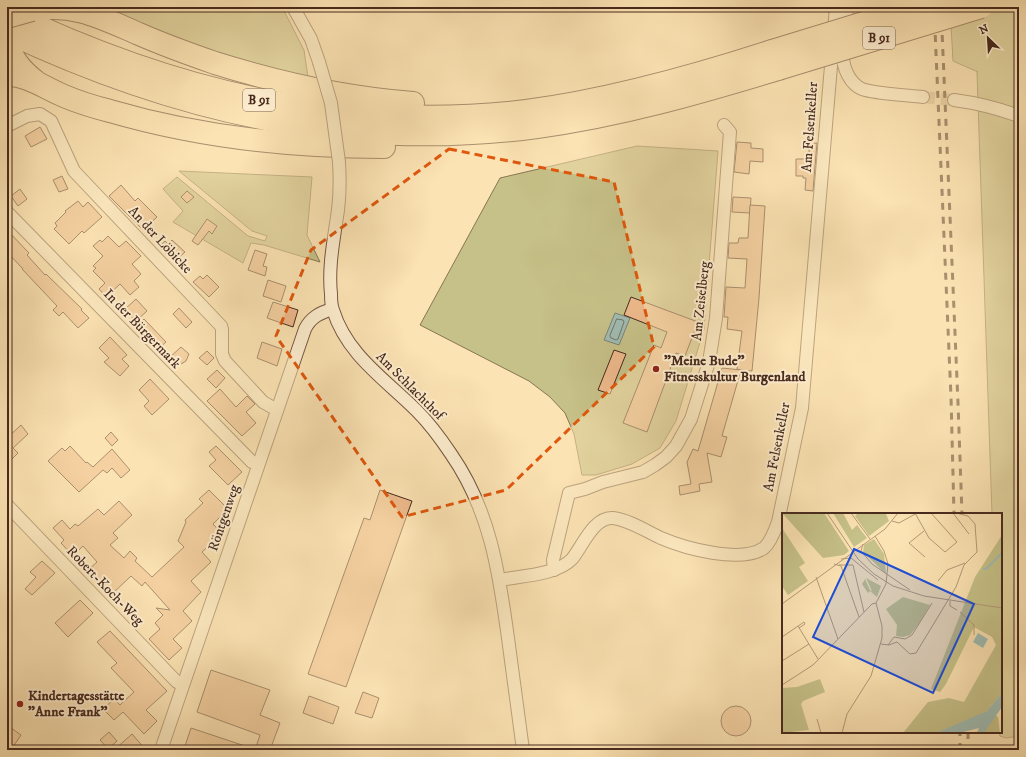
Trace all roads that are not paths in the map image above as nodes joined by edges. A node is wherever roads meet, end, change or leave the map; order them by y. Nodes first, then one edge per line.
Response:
1 (293, 7) edge
2 (836, 7) edge
3 (846, 7) edge
4 (916, 7) edge
5 (981, 7) edge
6 (88, 11) edge
7 (7, 12) edge
8 (7, 17) edge
9 (8, 41) edge
10 (775, 60) junction
11 (7, 75) edge
12 (38, 83) junction
13 (923, 97) tunnel mouth
14 (954, 100) tunnel mouth
15 (526, 110) junction
16 (1019, 116) edge
17 (724, 125) dead end
18 (7, 126) edge
19 (506, 130) junction
20 (7, 212) edge
21 (332, 309) junction
22 (277, 410) junction
23 (258, 465) junction
24 (7, 505) edge
25 (554, 570) junction
26 (500, 580) junction
27 (184, 684) junction
28 (161, 750) edge
29 (523, 750) edge

1 - 21 street, Am Schlachthof, bridge
2 - 25 street, Am Felsenkeller
3 - 13 street
4 - 10 highway, B 91, bridge
5 - 10 highway, B 91, bridge
6 - 8 highway, bridge
6 - 15 highway
7 - 15 highway, B 91
9 - 12 highway
9 - 19 highway, B 91
10 - 15 highway, B 91
10 - 19 highway, B 91
11 - 12 highway
12 - 19 highway
14 - 16 street
17 - 25 street, Am Zeiselberg
18 - 22 street, An der Löbicke
20 - 23 street, In der Bürgermark
21 - 22 street, Röntgenweg
21 - 26 street, Am Schlachthof
22 - 23 street, Röntgenweg
23 - 27 street, Röntgenweg
24 - 27 street, Robert-Koch-Weg
25 - 26 street, Am Felsenkeller
26 - 29 street, Am Schlachthof
27 - 28 street, Röntgenweg

